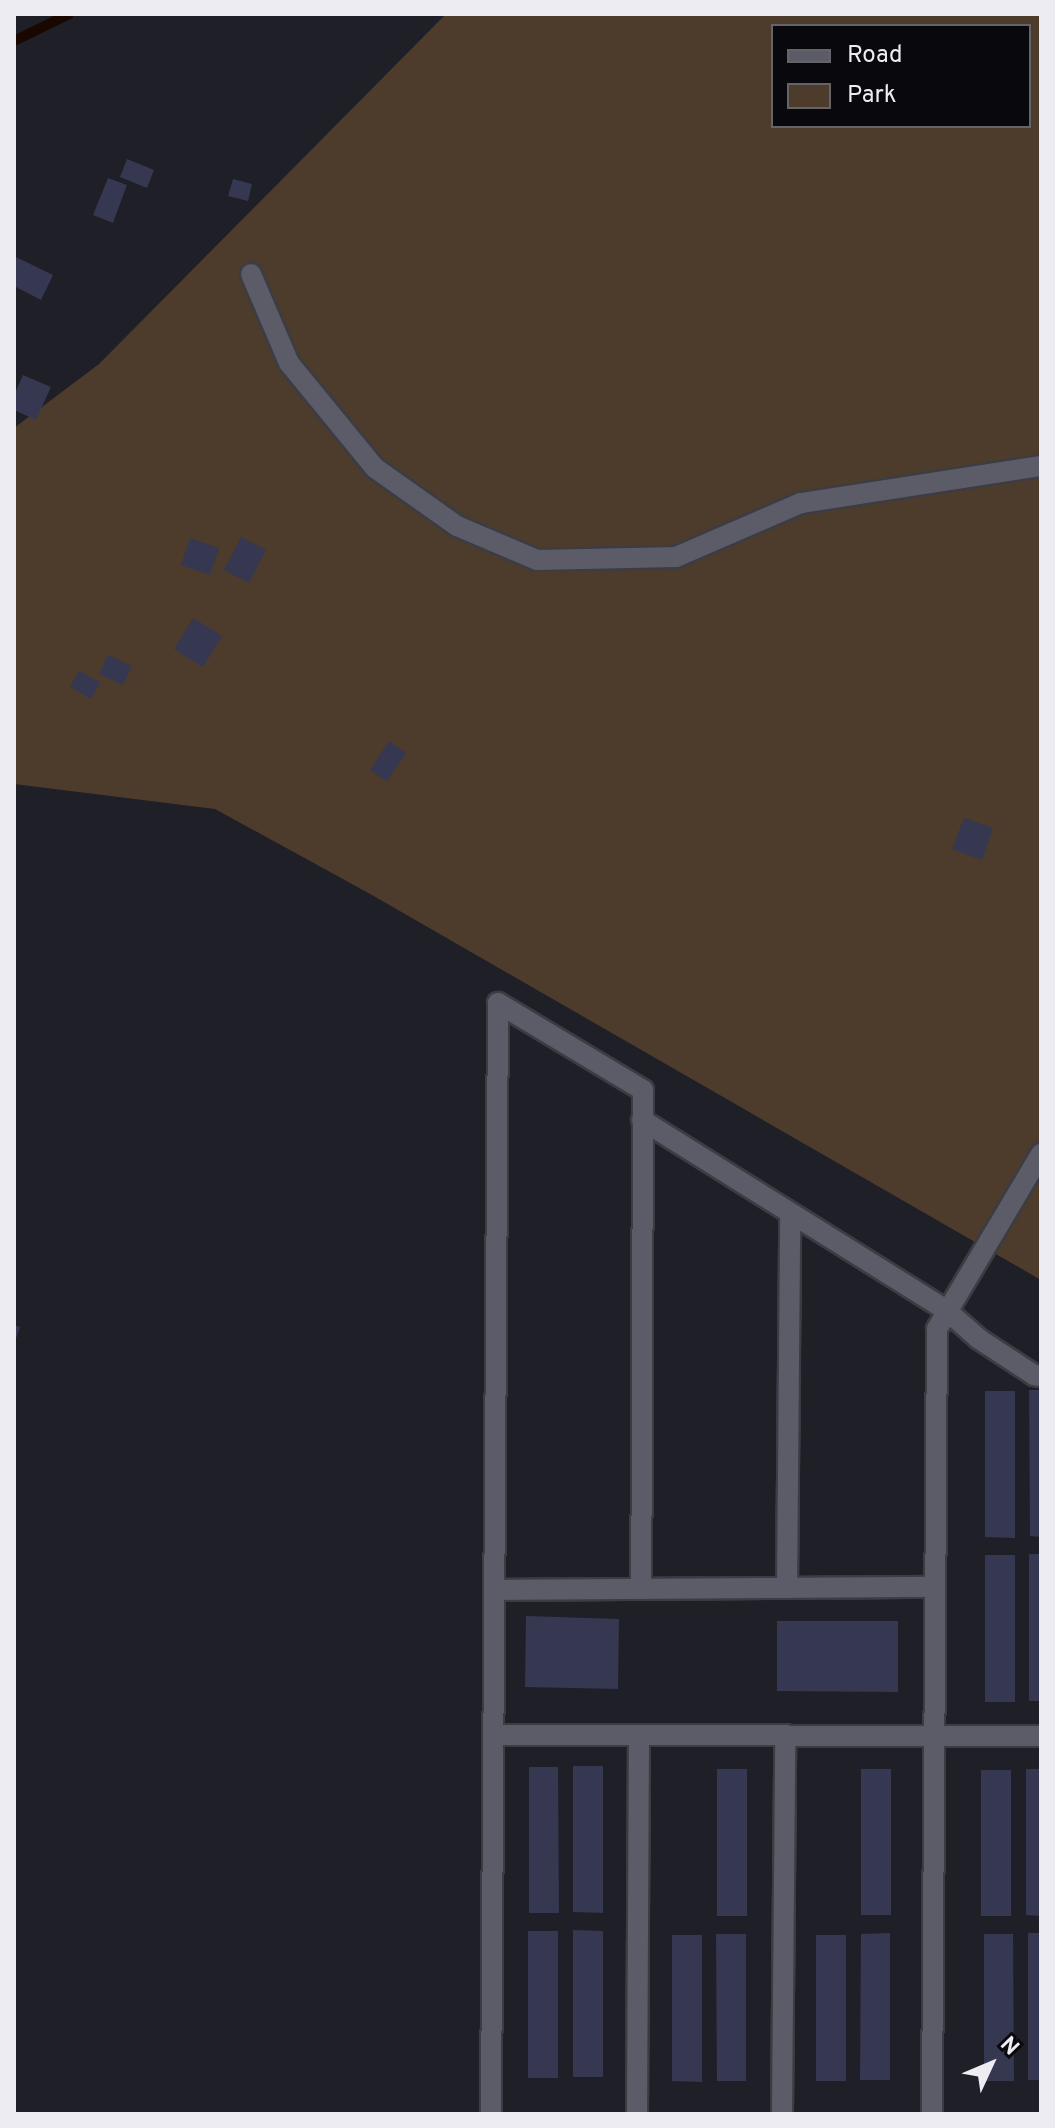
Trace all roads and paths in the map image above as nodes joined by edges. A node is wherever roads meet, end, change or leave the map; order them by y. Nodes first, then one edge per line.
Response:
1 (251, 274) dead end
2 (1041, 466) edge
3 (642, 1120) junction
4 (1041, 1154) edge
5 (790, 1214) junction
6 (946, 1310) junction
7 (1041, 1376) edge
8 (935, 1587) junction
9 (787, 1588) junction
10 (641, 1589) junction
11 (495, 1590) junction
12 (494, 1735) junction
13 (639, 1735) junction
14 (785, 1736) junction
15 (935, 1736) junction
16 (1041, 1736) edge
17 (491, 2114) edge
18 (637, 2114) edge
19 (782, 2114) edge
20 (932, 2114) edge

1 - 2 street
3 - 5 street
3 - 10 street
3 - 11 street
4 - 6 street
5 - 6 street
5 - 9 street
6 - 7 street
6 - 8 street
8 - 9 street
8 - 15 street
9 - 10 street
10 - 11 street
11 - 12 street
12 - 13 street
12 - 17 street
13 - 14 street
13 - 18 street
14 - 15 street
14 - 19 street
15 - 16 street
15 - 20 street

